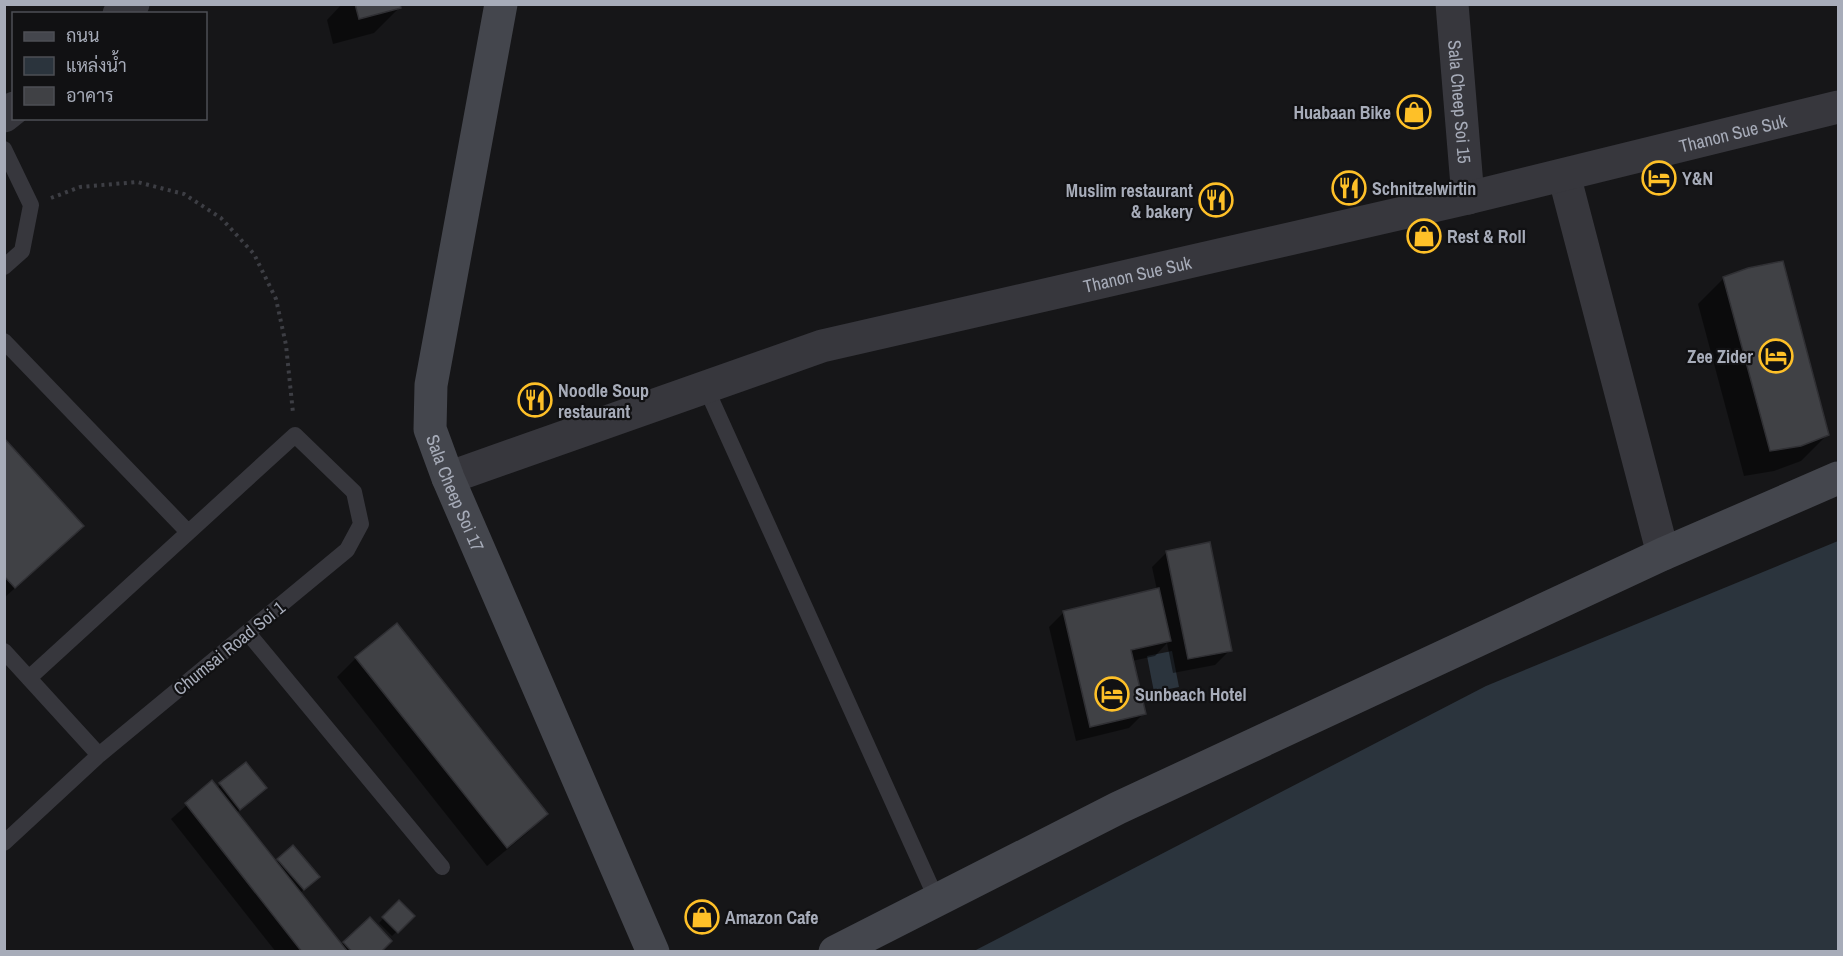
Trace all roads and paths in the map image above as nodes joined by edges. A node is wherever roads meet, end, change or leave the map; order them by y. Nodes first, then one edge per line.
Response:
1 (501, 4) edge
2 (1452, 4) edge
3 (1839, 107) edge
4 (4, 149) edge
5 (1564, 175) junction
6 (1468, 198) junction
7 (31, 205) junction
8 (4, 267) edge
9 (4, 341) edge
10 (706, 387) junction
11 (295, 435) junction
12 (448, 478) junction
13 (1839, 478) edge
14 (188, 532) junction
15 (1663, 554) junction
16 (248, 633) junction
17 (4, 651) edge
18 (29, 678) junction
19 (99, 755) junction
20 (4, 843) edge
21 (442, 867) dead end
22 (937, 900) junction
23 (653, 951) edge
24 (835, 951) edge

1 - 12 street, Sala Cheep Soi 17
2 - 6 street, Sala Cheep Soi 15
3 - 5 street, Thanon Sue Suk
4 - 7 lane
5 - 6 street, Thanon Sue Suk
5 - 15 street
6 - 10 street, Thanon Sue Suk
7 - 8 lane
7 - 11 path
9 - 14 lane
10 - 12 street, Thanon Sue Suk
10 - 22 lane
11 - 14 lane
11 - 16 lane, Chumsai Road Soi 1
12 - 23 street, Sala Cheep Soi 17
13 - 15 street
14 - 18 lane
15 - 22 street
16 - 19 lane, Chumsai Road Soi 1
16 - 21 lane
17 - 18 lane
18 - 19 lane
19 - 20 lane, Chumsai Road Soi 1
22 - 24 street

